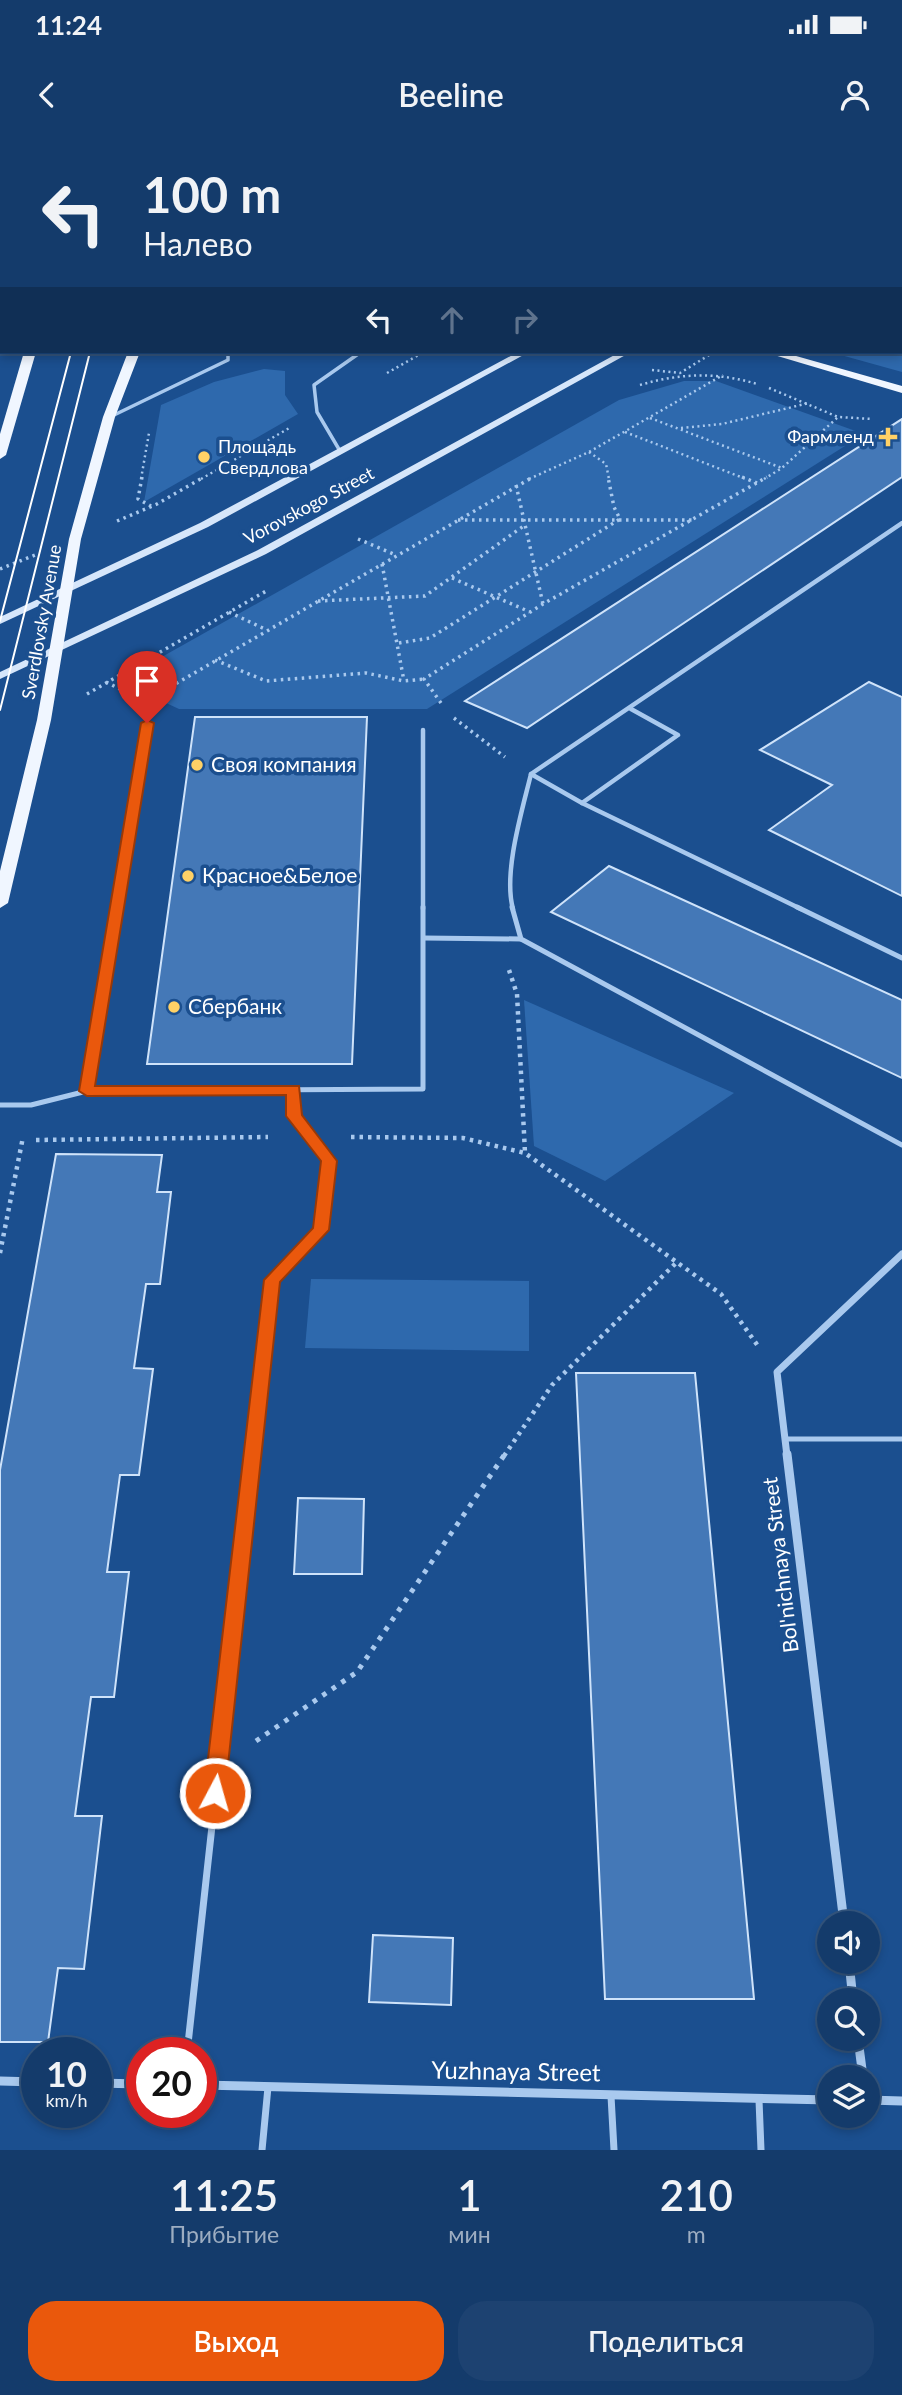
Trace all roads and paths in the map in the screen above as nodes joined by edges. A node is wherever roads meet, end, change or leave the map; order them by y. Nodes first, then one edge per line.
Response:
1 (29, 354) edge
2 (133, 354) edge
3 (228, 354) edge
4 (358, 354) edge
5 (421, 354) edge
6 (520, 354) edge
7 (622, 354) edge
8 (711, 354) edge
9 (776, 354) edge
10 (680, 373) junction
11 (725, 374) junction
12 (377, 379) dead end
13 (630, 389) dead end
14 (902, 390) edge
15 (156, 394) junction
16 (810, 403) junction
17 (317, 412) junction
18 (109, 417) junction
19 (649, 417) junction
20 (838, 417) junction
21 (876, 419) dead end
22 (678, 428) junction
23 (624, 432) junction
24 (340, 451) junction
25 (589, 452) junction
26 (0, 455) edge
27 (782, 468) junction
28 (758, 483) junction
29 (516, 485) junction
30 (151, 506) junction
31 (457, 520) junction
32 (620, 520) junction
33 (696, 520) junction
34 (525, 523) junction
35 (902, 523) edge
36 (370, 532) dead end
37 (75, 539) junction
38 (358, 539) junction
39 (347, 545) dead end
40 (397, 555) junction
41 (382, 564) junction
42 (0, 569) edge
43 (536, 572) junction
44 (451, 578) junction
45 (278, 584) dead end
46 (65, 592) junction
47 (494, 597) junction
48 (388, 598) junction
49 (317, 601) junction
50 (543, 604) junction
51 (229, 612) junction
52 (531, 612) junction
53 (0, 621) edge
54 (268, 630) junction
55 (399, 643) junction
56 (55, 650) junction
57 (215, 660) junction
58 (0, 676) edge
59 (424, 679) junction
60 (404, 681) junction
61 (106, 682) junction
62 (164, 689) dead end
63 (135, 697) dead end
64 (631, 709) junction
65 (44, 720) junction
66 (147, 723) dead end
67 (423, 730) dead end
68 (531, 774) junction
69 (582, 803) junction
70 (0, 902) edge
71 (424, 938) junction
72 (521, 939) junction
73 (902, 958) edge
74 (294, 1090) junction
75 (87, 1091) junction
76 (0, 1105) edge
77 (31, 1105) junction
78 (313, 1137) junction
79 (23, 1140) junction
80 (902, 1145) edge
81 (525, 1153) junction
82 (0, 1252) edge
83 (902, 1254) edge
84 (677, 1262) junction
85 (777, 1372) junction
86 (785, 1439) junction
87 (902, 1439) edge
88 (218, 1767) junction
89 (843, 1911) edge
90 (189, 2037) edge
91 (0, 2081) edge
92 (21, 2082) edge
93 (217, 2085) edge
94 (268, 2087) junction
95 (611, 2096) junction
96 (759, 2100) junction
97 (817, 2100) edge
98 (880, 2100) edge
99 (902, 2101) edge
100 (262, 2150) edge
101 (614, 2150) edge
102 (761, 2150) edge

1 - 26 main road
2 - 18 main road, Sverdlovsky Avenue
3 - 15 lane
4 - 17 lane
5 - 12 path
6 - 24 main road, Vorovskogo Street
7 - 56 main road, Vorovskogo Street
8 - 10 path
9 - 14 main road
10 - 11 path
10 - 13 path
11 - 16 path
11 - 19 path
15 - 18 lane
15 - 30 path
16 - 20 path
16 - 22 path
17 - 24 lane
17 - 30 path
18 - 37 main road, Sverdlovsky Avenue
19 - 22 path
19 - 23 path
20 - 21 path
20 - 27 path
22 - 27 path
23 - 25 path
23 - 28 path
24 - 46 main road, Vorovskogo Street
25 - 29 path
25 - 32 path
27 - 28 path
28 - 33 path
29 - 31 path
29 - 34 path
30 - 37 path
31 - 34 path
31 - 40 path
32 - 33 path
32 - 34 path
32 - 43 path
33 - 50 path
34 - 43 path
34 - 44 path
35 - 64 lane
36 - 38 path
37 - 42 path
37 - 46 main road, Sverdlovsky Avenue
38 - 39 path
38 - 40 path
40 - 41 path
41 - 48 path
41 - 49 path
43 - 47 path
43 - 50 path
44 - 47 path
44 - 48 path
45 - 51 path
46 - 53 main road, Vorovskogo Street
46 - 56 main road, Sverdlovsky Avenue
47 - 52 path
47 - 55 path
48 - 49 path
48 - 55 path
49 - 54 path
50 - 52 path
51 - 54 path
51 - 61 path
52 - 59 path
54 - 57 path
55 - 60 path
56 - 58 main road, Vorovskogo Street
56 - 65 main road, Sverdlovsky Avenue
57 - 60 path
57 - 62 path
59 - 60 path
59 - 68 path
61 - 63 path
61 - 65 path
64 - 68 lane
64 - 69 lane
65 - 70 main road, Sverdlovsky Avenue
66 - 75 lane
67 - 71 lane
68 - 69 lane
68 - 72 lane
69 - 73 lane
71 - 72 lane
71 - 74 lane
72 - 80 lane
72 - 81 path
74 - 75 lane
74 - 78 lane
75 - 77 lane
76 - 77 lane
77 - 79 path
78 - 79 path
78 - 81 path
78 - 88 lane
79 - 82 path
81 - 84 path
83 - 85 street
84 - 85 path
84 - 88 path
85 - 86 street, Bol'nichnaya Street
86 - 87 lane
86 - 89 street, Bol'nichnaya Street
88 - 90 lane
91 - 92 street
93 - 94 street, Yuzhnaya Street
94 - 95 street, Yuzhnaya Street
94 - 100 lane
95 - 96 street, Yuzhnaya Street
95 - 101 lane
96 - 97 street, Yuzhnaya Street
96 - 102 lane
98 - 99 street

